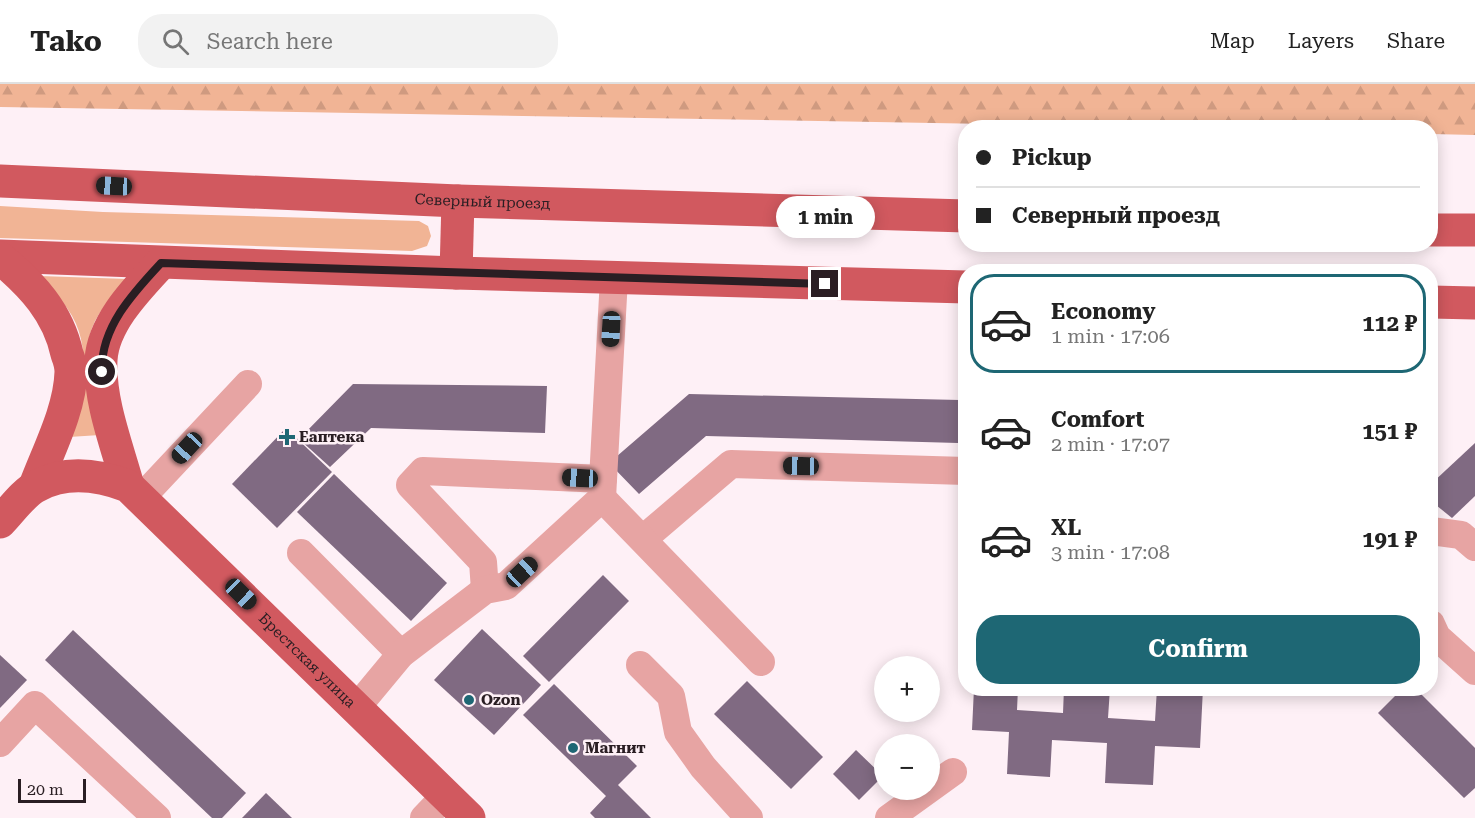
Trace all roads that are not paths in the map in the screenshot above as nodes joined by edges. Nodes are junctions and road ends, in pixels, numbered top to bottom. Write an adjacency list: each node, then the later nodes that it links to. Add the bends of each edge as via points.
1 (0, 181): 2 (main road, Северный проезд)
2 (458, 201): 3 (main road, Северный проезд); 8 (main road)
3 (958, 216)
4 (1438, 230): 5 (main road)
5 (1475, 230)
6 (0, 257): 7 (main road); 15 (main road, via 28,282 54,316 63,334 71,371 59,423)
7 (161, 263): 8 (main road); 17 (main road, via 134,292 111,328 101,358 103,386)
8 (456, 273): 9 (main road)
9 (614, 278): 10 (main road); 16 (lane)
10 (958, 287)
11 (1438, 302): 12 (main road)
12 (1475, 303)
13 (248, 384): 17 (lane)
14 (958, 471): 21 (lane, via 731,464)
15 (35, 486): 17 (main road, Брестская улица, via 83,475 107,478); 18 (main road)
16 (602, 489): 21 (lane); 23 (lane, via 507,586); 23 (lane, via 423,471 410,485 483,562)
17 (135, 491): 29 (main road, Брестская улица)
18 (0, 522)
19 (1438, 532): 20 (lane)
20 (1470, 536)
21 (643, 539): 26 (lane)
22 (301, 553): 25 (lane)
23 (485, 590): 25 (lane)
24 (1438, 638): 28 (lane)
25 (401, 654): 29 (lane)
26 (761, 662)
27 (640, 665): 35 (lane, via 671,696 678,732 696,758)
28 (1475, 671)
29 (357, 707): 32 (main road, Брестская улица)
30 (0, 743): 33 (lane, via 35,705)
31 (953, 772): 36 (lane)
32 (435, 807): 34 (main road, Брестская улица)
33 (157, 818)
34 (469, 818)
35 (749, 818)
36 (890, 818)

